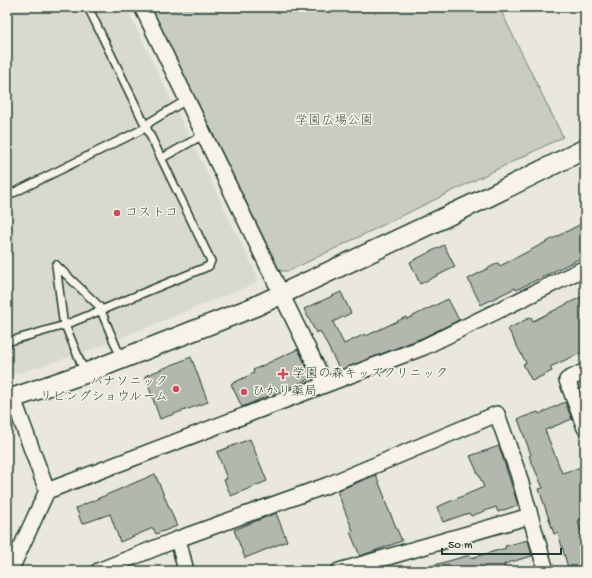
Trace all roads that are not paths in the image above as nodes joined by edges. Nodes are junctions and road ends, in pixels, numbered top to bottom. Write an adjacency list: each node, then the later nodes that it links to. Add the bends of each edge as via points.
1 (88, 7): 4 (lane)
2 (142, 7): 3 (street)
3 (188, 99): 4 (lane, via 150,122); 5 (street)
4 (145, 128): 7 (lane); 8 (lane)
5 (205, 134): 7 (lane); 10 (street)
6 (585, 149): 10 (street)
7 (162, 158): 11 (lane, via 211,261 209,266)
8 (7, 196)
9 (585, 268): 17 (street, via 424,347)
10 (282, 294): 14 (street); 17 (street)
11 (101, 311): 12 (lane); 12 (lane, via 99,306 56,265); 14 (lane)
12 (65, 325): 13 (lane); 16 (lane)
13 (7, 342)
14 (121, 359): 16 (street)
15 (585, 372): 19 (street, via 567,380)
16 (86, 373): 18 (street)
17 (325, 384): 20 (street)
18 (10, 399): 20 (street)
19 (585, 428)
20 (46, 491): 23 (street)
21 (530, 516): 22 (street, via 497,414 328,485); 26 (street); 27 (street)
22 (178, 539): 24 (street); 25 (street)
23 (10, 571)
24 (98, 571)
25 (186, 571)
26 (339, 571)
27 (546, 571)

